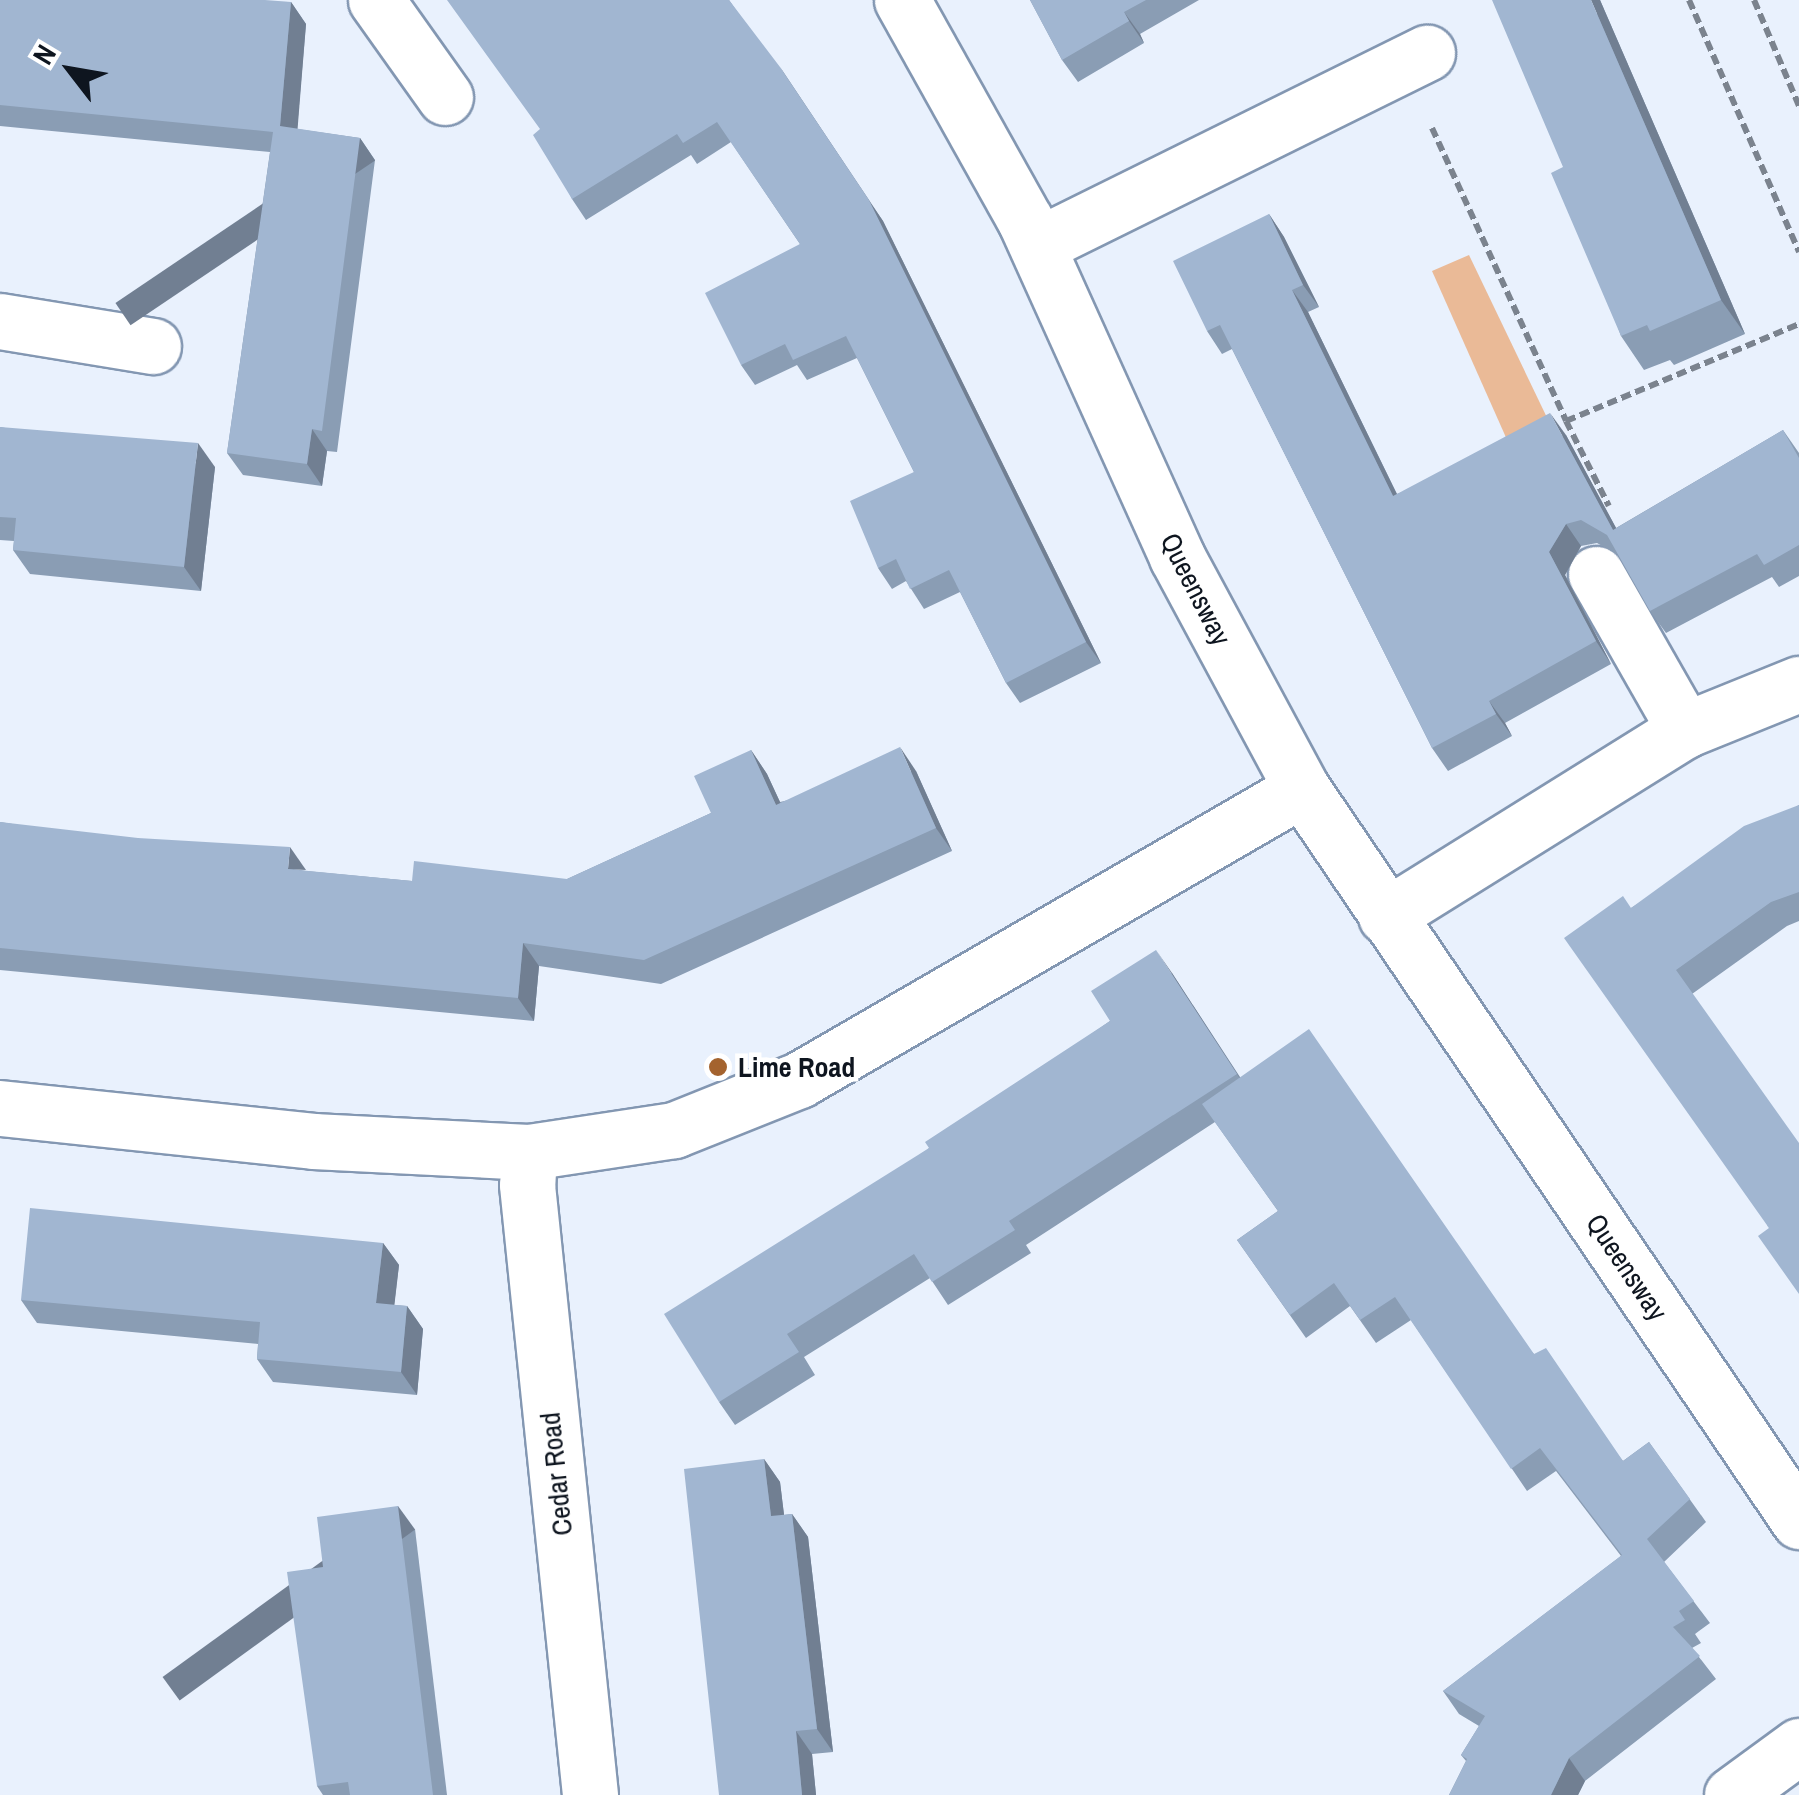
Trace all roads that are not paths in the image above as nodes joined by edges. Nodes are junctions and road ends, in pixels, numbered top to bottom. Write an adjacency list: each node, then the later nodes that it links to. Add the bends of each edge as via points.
1 (376, 0): 4 (street)
2 (902, 0): 5 (street, Queensway)
3 (1427, 53): 5 (street)
4 (445, 97)
5 (1038, 245): 11 (street, Queensway, via 1177,556)
6 (0, 320): 7 (street)
7 (153, 346)
8 (1596, 574): 10 (street)
9 (1799, 684): 10 (street)
10 (1685, 730): 12 (street)
11 (1302, 789): 12 (street, Queensway); 14 (street, via 798,1080 674,1130)
12 (1386, 916): 15 (street, Queensway)
13 (0, 1108): 14 (street, via 313,1141)
14 (529, 1152): 17 (street, Cedar Road, via 527,1186)
15 (1793, 1500)
16 (1799, 1746): 18 (street)
17 (590, 1795)
18 (1732, 1795)

